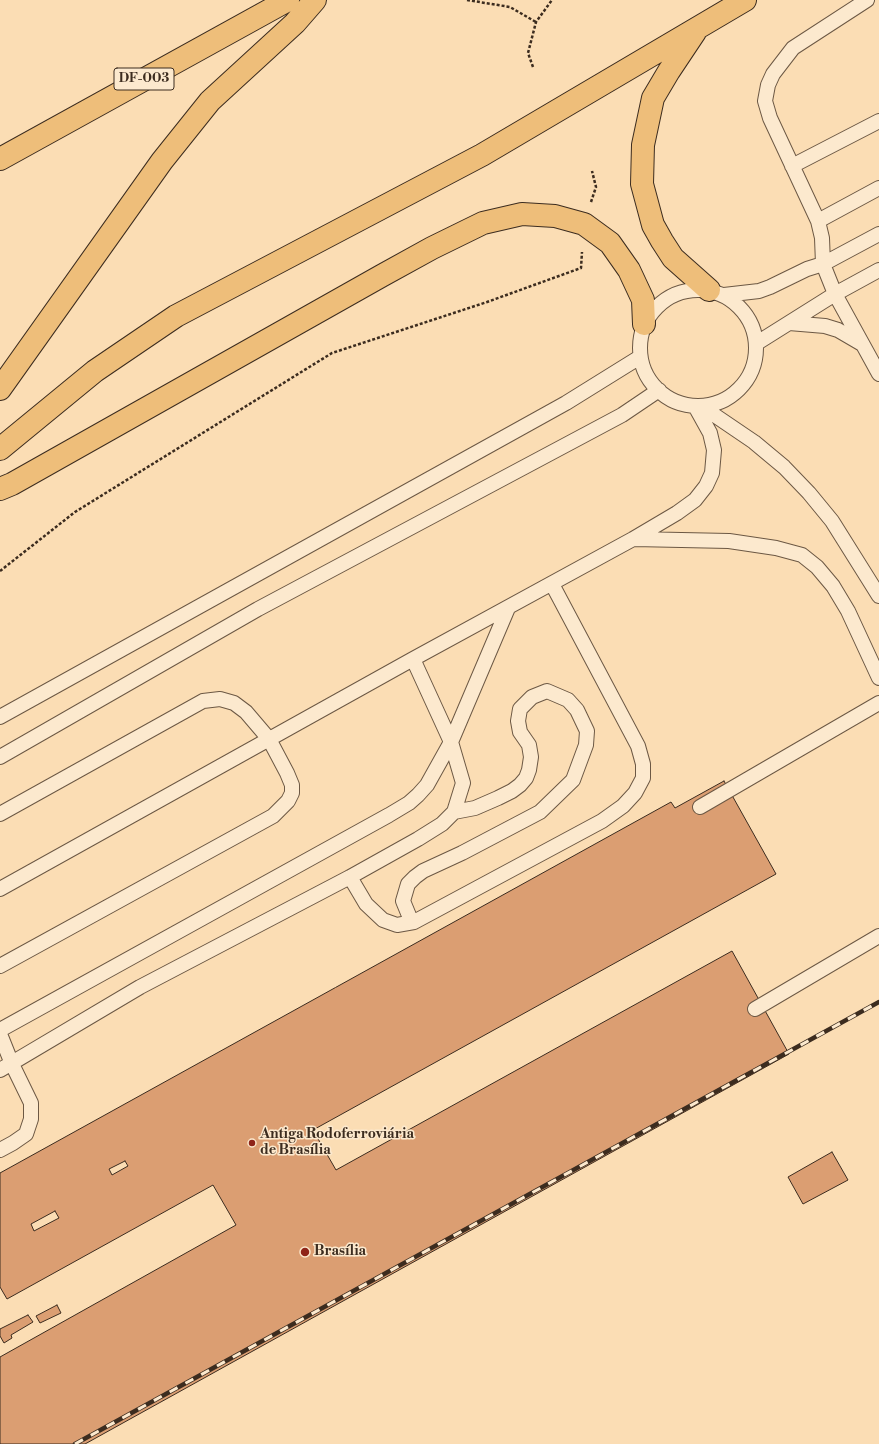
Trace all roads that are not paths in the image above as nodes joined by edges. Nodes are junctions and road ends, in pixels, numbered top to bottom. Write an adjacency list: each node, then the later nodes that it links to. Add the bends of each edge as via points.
1 (288, 0): 7 (highway, DF-003)
2 (315, 0): 22 (highway, via 295,23 210,101 162,161)
3 (745, 0): 5 (highway)
4 (867, 0): 8 (lane, via 793,48 773,74 768,85 765,101 770,118)
5 (699, 26): 14 (highway, via 653,98 643,145 642,184 653,225 673,258); 25 (highway, via 482,155 176,316 95,371)
6 (879, 121): 8 (lane)
7 (0, 159)
8 (792, 166): 10 (lane)
9 (879, 188): 10 (lane)
10 (818, 221): 12 (lane, via 822,238)
11 (879, 234): 12 (lane)
12 (823, 264): 14 (lane, via 759,291); 15 (lane)
13 (879, 270): 15 (lane)
14 (716, 293): 17 (lane, via 693,289 678,293 664,300 652,311); 18 (lane, via 741,309 753,328)
15 (835, 294): 16 (lane); 19 (lane)
16 (789, 323): 18 (lane); 19 (lane, via 825,326 838,330)
17 (644, 324): 20 (lane, via 640,340); 26 (highway, via 643,300 629,270 610,242 584,224 555,216 522,214 483,223 432,248)
18 (757, 343): 24 (lane, via 751,374 742,387 731,397 716,404)
19 (862, 344): 21 (lane)
20 (640, 357): 23 (lane, via 645,372); 34 (lane, via 566,403)
21 (879, 374)
22 (0, 389)
23 (659, 390): 24 (lane, via 666,397 685,405); 37 (lane, via 622,415 258,609)
24 (698, 406): 27 (lane, via 710,433 714,450 712,473 706,486 695,500); 29 (lane, via 754,442 810,493 832,522)
25 (0, 450)
26 (0, 489)
27 (634, 539): 28 (lane); 32 (lane, via 729,541 802,555 817,567 833,586 848,611)
28 (552, 584): 30 (lane); 43 (lane, via 638,746 643,764 643,778 635,793 602,821)
29 (879, 596)
30 (508, 608): 31 (lane); 36 (lane)
31 (413, 659): 35 (lane); 36 (lane)
32 (879, 678)
33 (879, 703): 38 (lane)
34 (0, 717)
35 (269, 740): 40 (lane, via 246,712 234,703 220,699 203,701); 42 (lane); 45 (lane, via 292,785 288,801 273,816)
36 (451, 742): 39 (lane, via 463,783); 47 (lane, via 427,785 409,802)
37 (0, 757)
38 (700, 806)
39 (454, 812): 41 (lane, via 424,836); 43 (lane, via 474,808 498,798 516,788 526,778 531,757 529,745 520,732 518,721 520,710 532,697 547,691 568,700 577,710 587,731 586,745 573,780 540,812 415,877 408,884 403,901)
40 (0, 814)
41 (350, 877): 43 (lane, via 366,904 383,920 397,925); 49 (lane, via 140,987)
42 (0, 889)
43 (414, 922)
44 (879, 936): 46 (lane)
45 (0, 966)
46 (756, 1009)
47 (0, 1030)
48 (0, 1034): 49 (lane)
49 (6, 1067): 50 (lane, via 31,1103 31,1119 26,1134)
50 (0, 1150)

